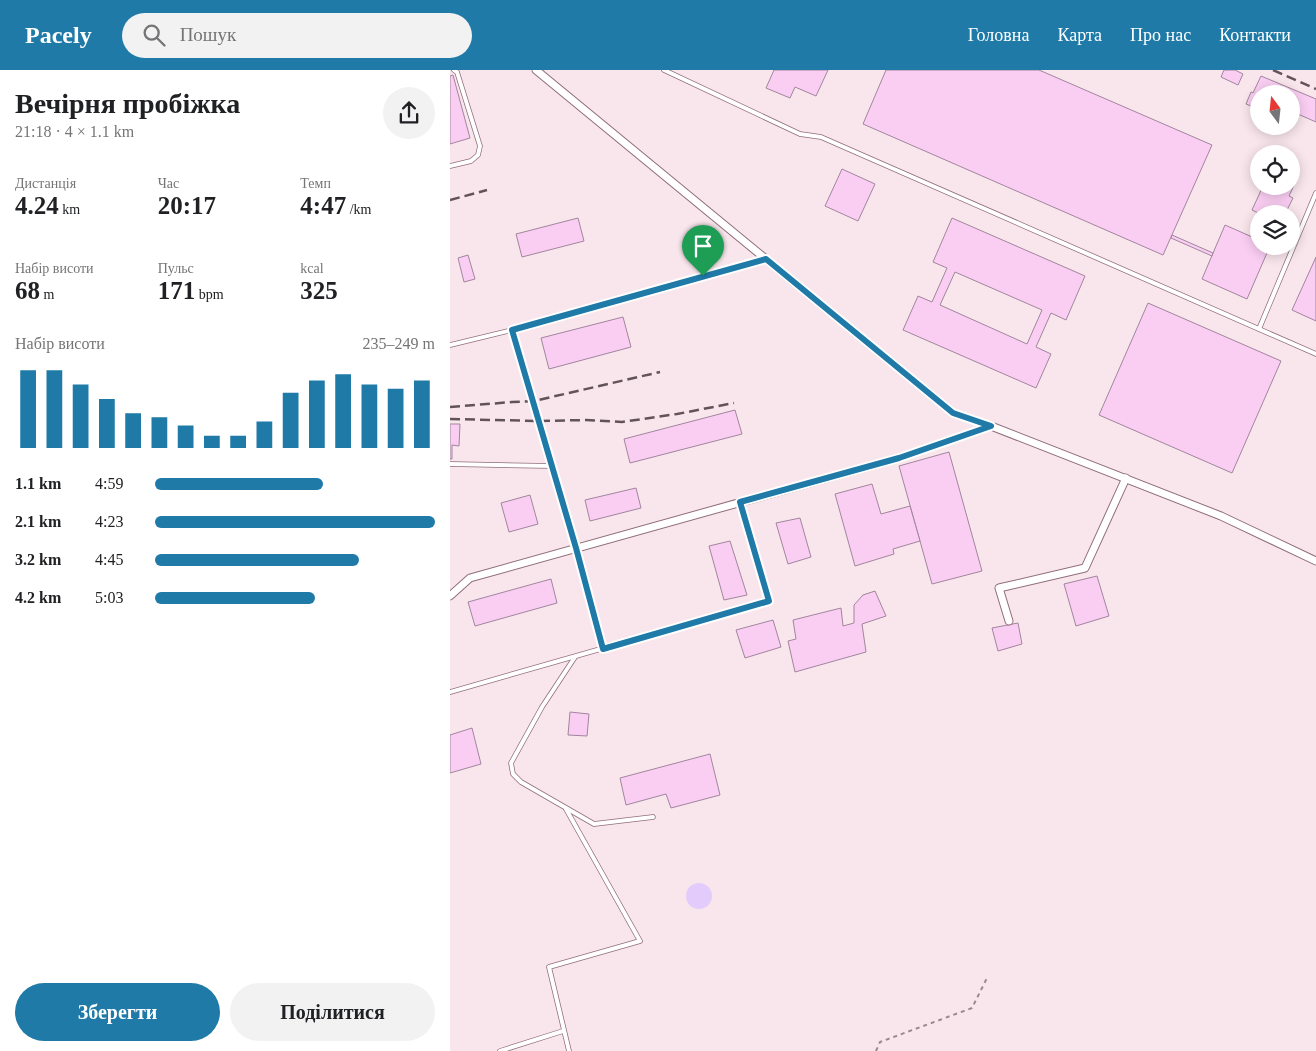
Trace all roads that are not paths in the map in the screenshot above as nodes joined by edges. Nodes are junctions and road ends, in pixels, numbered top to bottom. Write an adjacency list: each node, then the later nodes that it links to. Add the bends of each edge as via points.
1 (454, 70): 4 (lane, via 480,146 478,155 471,161)
2 (536, 70): 6 (street)
3 (664, 70): 7 (lane, via 800,134 821,137)
4 (450, 166)
5 (1316, 193): 7 (lane)
6 (766, 259): 8 (lane); 11 (street, via 953,413)
7 (1260, 329): 10 (lane)
8 (512, 330): 9 (lane); 13 (lane)
9 (450, 346)
10 (1316, 354)
11 (991, 426): 14 (street); 15 (street, via 899,458)
12 (450, 464): 13 (lane)
13 (552, 466): 16 (lane)
14 (1126, 478): 17 (street, via 1221,516); 19 (street, via 1085,568 999,588)
15 (740, 502): 16 (street); 20 (lane, via 769,601)
16 (576, 548): 18 (street, via 470,578); 20 (lane)
17 (1316, 561)
18 (450, 596)
19 (1009, 621)
20 (603, 649): 21 (lane)
21 (575, 657): 22 (lane); 23 (lane, via 511,763 513,774 521,782)
22 (450, 692)
23 (566, 809): 24 (lane, via 594,824); 25 (lane, via 640,941 549,967)
24 (653, 817)
25 (564, 1031): 26 (lane); 27 (lane)
26 (500, 1051)
27 (569, 1051)

